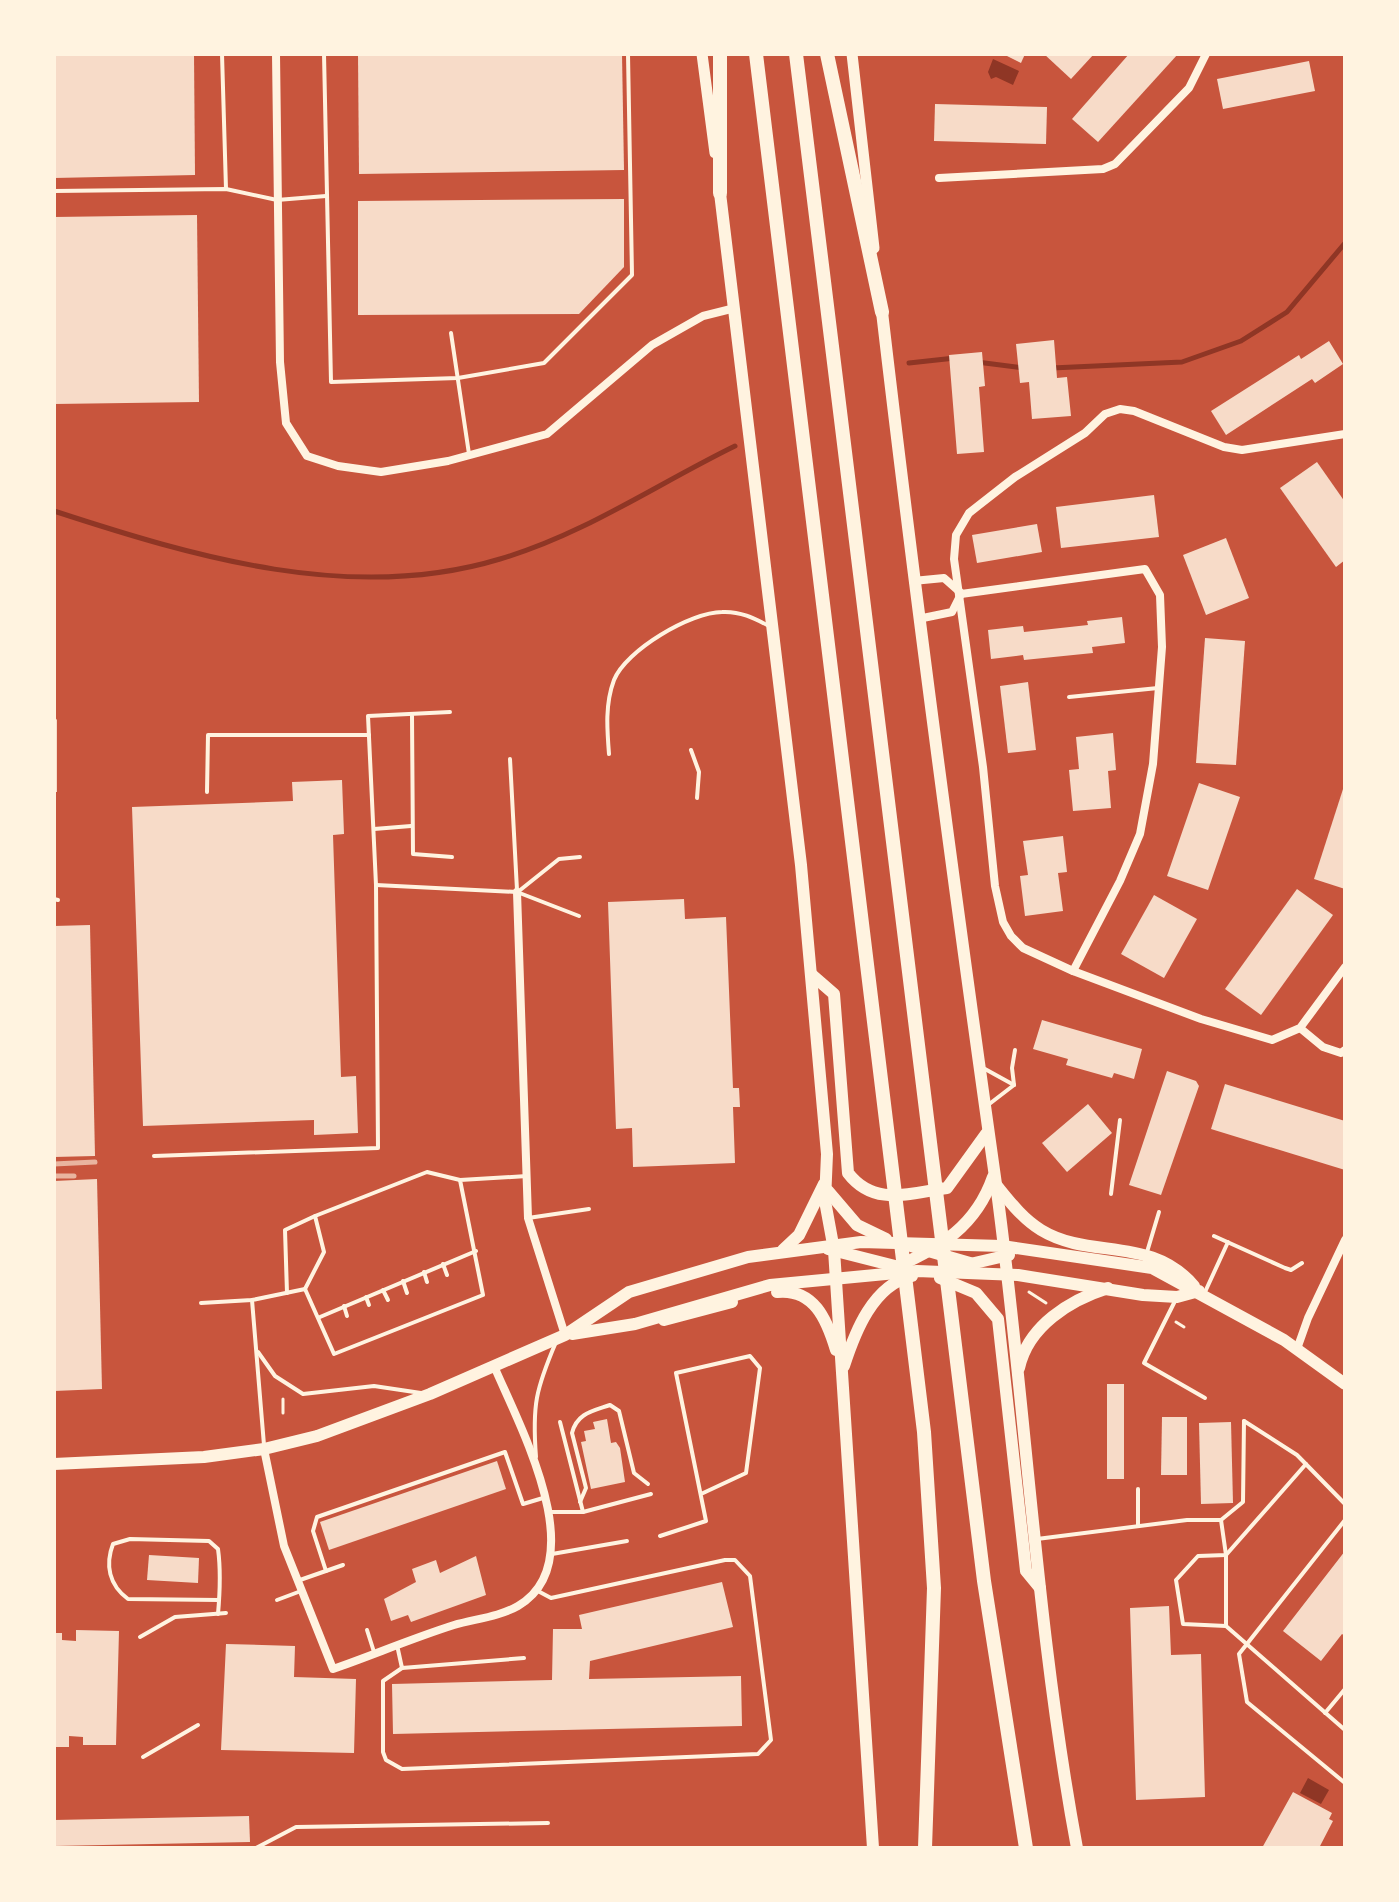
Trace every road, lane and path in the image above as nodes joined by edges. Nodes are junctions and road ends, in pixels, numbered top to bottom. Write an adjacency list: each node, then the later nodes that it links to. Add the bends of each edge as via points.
1 (222, 54): 13 (lane)
2 (276, 54): 17 (street)
3 (324, 54): 16 (lane)
4 (628, 54): 21 (lane, via 632,275 544,363)
5 (702, 54): 15 (main road)
6 (720, 54): 15 (highway)
7 (756, 54): 180 (highway, via 890,1135 932,1522)
8 (796, 54): 181 (highway, via 984,1581)
9 (827, 54): 19 (highway)
10 (852, 54): 19 (main road)
11 (1206, 54): 12 (street, via 1189,88 1115,164 1103,169)
12 (939, 178)
13 (226, 189): 14 (lane); 17 (lane)
14 (54, 191)
15 (720, 193): 18 (main road)
16 (327, 196): 17 (lane); 21 (lane, via 331,382)
17 (277, 200): 23 (street, via 286,423 307,456 381,472)
18 (735, 308): 23 (street, via 703,316 652,345 547,434); 27 (main road)
19 (882, 312): 24 (main road)
20 (451, 333): 21 (lane)
21 (458, 378): 23 (lane)
22 (1341, 434): 25 (street, via 1242,450 1134,411 1105,414 969,513 956,535 954,559)
23 (469, 456)
24 (913, 581): 25 (street, via 944,578); 26 (main road)
25 (961, 594): 26 (street, via 952,612); 28 (street, via 1145,569 1160,595); 46 (street, via 1003,922 1023,948)
26 (918, 619): 51 (main road)
27 (773, 629): 34 (lane, via 751,616 720,611 679,624 639,649 614,678 606,718); 47 (main road)
28 (1160, 688): 29 (lane); 46 (street, via 1140,834)
29 (1069, 697)
30 (450, 712): 31 (lane)
31 (412, 716): 32 (lane, via 368,716); 38 (lane)
32 (369, 735): 36 (lane, via 208,735); 39 (lane)
33 (691, 750): 37 (lane, via 699,772)
34 (609, 754)
35 (510, 759): 43 (lane)
36 (207, 792)
37 (697, 798)
38 (411, 826): 39 (lane); 40 (lane, via 413,854)
39 (373, 829): 42 (lane)
40 (452, 857)
41 (580, 857): 43 (lane, via 559,859)
42 (376, 885): 43 (lane); 56 (lane, via 378,1148)
43 (517, 892): 44 (lane); 58 (street)
44 (579, 916)
45 (1345, 967): 48 (street)
46 (1073, 971): 48 (street, via 1272,1040)
47 (811, 974): 55 (main road, via 834,994 848,1173 858,1186 869,1193 893,1195 947,1188); 57 (main road)
48 (1300, 1028): 50 (street, via 1323,1047)
49 (1015, 1050): 52 (lane)
50 (1345, 1050)
51 (977, 1063): 52 (lane); 53 (main road)
52 (1014, 1085): 53 (lane)
53 (983, 1110): 55 (main road)
54 (1120, 1120): 62 (lane)
55 (986, 1134): 59 (main road)
56 (154, 1156)
57 (828, 1174): 61 (main road); 73 (main road, via 799,1235)
58 (527, 1176): 60 (lane); 66 (street)
59 (995, 1179): 70 (main road, via 979,1207); 76 (main road); 77 (main road, via 1015,1208 1043,1231)
60 (460, 1180): 65 (lane, via 427,1172); 74 (lane)
61 (828, 1191): 69 (main road, via 857,1225); 72 (main road, via 825,1201)
62 (1111, 1194)
63 (589, 1209): 66 (lane)
64 (1159, 1212): 77 (lane)
65 (315, 1216): 92 (lane, via 324,1252); 94 (lane, via 285,1230)
66 (528, 1218): 118 (street)
67 (1214, 1236): 71 (lane)
68 (1345, 1240): 121 (street)
69 (892, 1241): 70 (main road); 72 (main road); 75 (main road)
70 (947, 1242): 75 (main road); 76 (main road)
71 (1228, 1242): 78 (lane, via 1291,1270); 96 (lane)
72 (834, 1247): 73 (main road); 81 (main road); 87 (main road)
73 (783, 1250): 118 (main road, via 629,1292)
74 (476, 1251): 79 (lane); 103 (lane, via 483,1295)
75 (930, 1252): 80 (main road); 81 (main road)
76 (1003, 1252): 80 (main road); 84 (main road); 96 (main road, via 1027,1249 1143,1266)
77 (1146, 1254): 96 (main road, via 1183,1272)
78 (1302, 1263)
79 (443, 1264): 82 (lane); 86 (lane)
80 (971, 1264): 83 (main road); 84 (main road)
81 (897, 1267): 83 (main road); 85 (main road)
82 (424, 1272): 88 (lane); 89 (lane)
83 (925, 1272): 84 (main road); 85 (main road); 124 (main road, via 905,1277 880,1296 859,1326); 156 (main road, via 976,1293 998,1319 1026,1571)
84 (1005, 1273): 91 (main road); 125 (main road)
85 (881, 1274): 87 (main road)
86 (447, 1275)
87 (836, 1278): 114 (main road, via 749,1289); 124 (main road)
88 (403, 1281): 93 (lane); 95 (lane)
89 (427, 1282)
90 (1022, 1287): 107 (path)
91 (1111, 1288): 99 (main road); 125 (main road, via 1073,1303 1043,1325 1026,1349)
92 (305, 1289): 94 (lane); 111 (lane)
93 (383, 1290): 98 (lane); 101 (lane)
94 (287, 1293): 100 (lane)
95 (407, 1293)
96 (1202, 1293): 99 (main road); 121 (main road)
97 (455, 1295): 103 (lane)
98 (366, 1297): 104 (lane); 105 (lane)
99 (1177, 1297): 128 (lane, via 1144,1363)
100 (252, 1300): 102 (lane); 122 (lane)
101 (388, 1300)
102 (201, 1303)
103 (458, 1304): 108 (lane)
104 (369, 1305)
105 (344, 1306): 110 (lane); 111 (lane)
106 (436, 1306): 108 (lane)
107 (1052, 1308)
108 (439, 1312): 113 (lane)
109 (415, 1313): 113 (lane)
110 (347, 1316)
111 (319, 1317): 120 (lane, via 334,1354)
112 (397, 1320): 116 (lane)
113 (417, 1321): 116 (lane)
114 (635, 1324): 118 (main road); 124 (main road, via 791,1290 813,1302 828,1325)
115 (378, 1328): 117 (lane)
116 (400, 1328): 117 (lane)
117 (380, 1336): 120 (lane)
118 (561, 1337): 123 (main road); 135 (lane, via 537,1386 533,1407)
119 (357, 1338): 120 (lane)
120 (359, 1344)
121 (1297, 1349): 126 (main road)
122 (258, 1352): 127 (lane, via 275,1376 303,1394 374,1386); 132 (lane)
123 (494, 1366): 127 (main road); 135 (street)
124 (842, 1373): 179 (main road)
125 (1017, 1375): 149 (main road)
126 (1345, 1384)
127 (430, 1394): 132 (main road, via 317,1436)
128 (1205, 1398)
129 (271, 1400): 130 (path, via 282,1400)
130 (283, 1413)
131 (560, 1422): 141 (lane)
132 (264, 1449): 133 (main road); 155 (street, via 284,1546)
133 (54, 1464)
134 (1306, 1464): 142 (lane); 145 (lane, via 1244,1421 1243,1502); 152 (lane)
135 (537, 1475): 140 (street)
136 (648, 1484): 141 (lane, via 634,1473 619,1411 610,1405 574,1424 586,1488)
137 (1138, 1489): 147 (lane)
138 (651, 1494): 144 (lane)
139 (701, 1494): 139 (lane, via 676,1373 750,1356 760,1368 746,1473); 148 (lane, via 706,1521)
140 (545, 1497): 143 (street); 154 (lane, via 523,1504 505,1452 490,1457 317,1517 313,1531)
141 (580, 1502): 144 (lane)
142 (1345, 1504)
143 (549, 1512): 144 (lane); 151 (street)
144 (583, 1512)
145 (1221, 1520): 147 (lane); 152 (lane)
146 (1345, 1520): 167 (lane)
147 (1138, 1526): 149 (lane)
148 (660, 1536)
149 (1035, 1539): 156 (main road)
150 (627, 1541): 151 (lane)
151 (552, 1554): 157 (street)
152 (1226, 1555): 163 (lane); 163 (lane, via 1198,1556 1176,1580 1183,1624)
153 (343, 1565): 154 (lane)
154 (326, 1571): 155 (lane)
155 (297, 1581): 158 (street)
156 (1040, 1588): 182 (main road)
157 (536, 1590): 166 (street, via 508,1611); 170 (lane, via 551,1598 725,1560 744,1566 750,1576 771,1740 766,1749 758,1754 402,1769 383,1752 383,1681)
158 (302, 1591): 160 (lane); 168 (street, via 333,1669)
159 (219, 1600): 159 (lane, via 218,1549 209,1541 130,1539 113,1544 110,1577 128,1599); 162 (lane)
160 (277, 1600)
161 (226, 1613): 162 (lane)
162 (218, 1614): 165 (lane, via 175,1617)
163 (1226, 1626): 167 (lane)
164 (367, 1630): 168 (lane)
165 (140, 1637)
166 (397, 1645): 168 (street); 170 (lane)
167 (1246, 1647): 172 (lane); 176 (lane, via 1239,1654 1247,1702)
168 (375, 1654)
169 (524, 1658): 170 (lane)
170 (402, 1668)
171 (1345, 1689): 172 (lane)
172 (1325, 1713): 174 (lane)
173 (198, 1725): 175 (lane)
174 (1345, 1730)
175 (143, 1757)
176 (1345, 1783)
177 (548, 1823): 178 (lane, via 296,1827)
178 (256, 1848)
179 (873, 1848)
180 (925, 1848)
181 (1026, 1848)
182 (1077, 1848)

